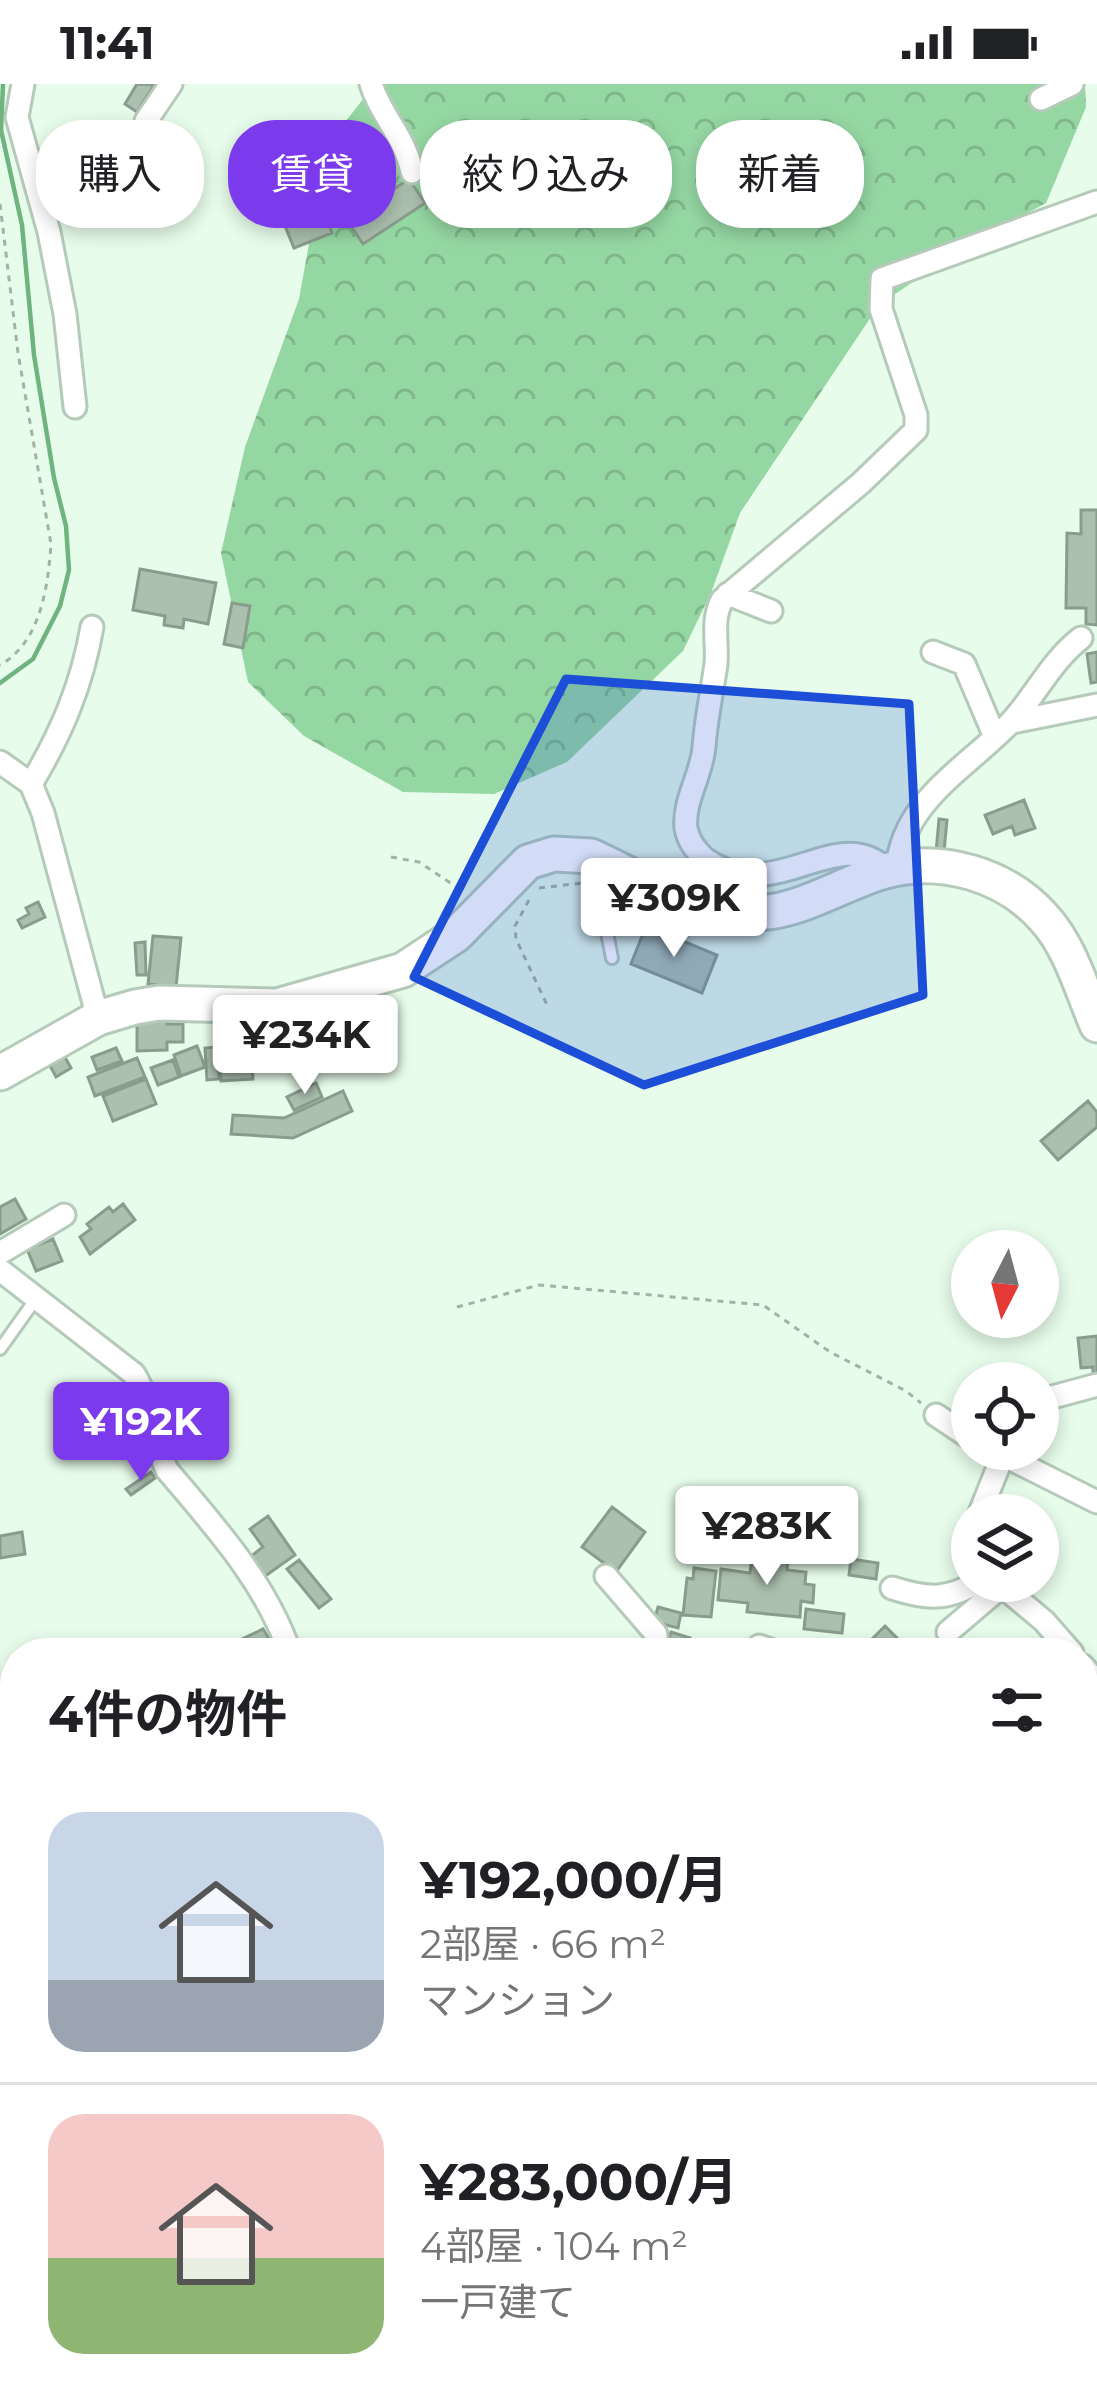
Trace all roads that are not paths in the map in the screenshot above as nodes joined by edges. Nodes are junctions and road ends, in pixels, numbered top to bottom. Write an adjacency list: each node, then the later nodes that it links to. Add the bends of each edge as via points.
1 (23, 84): 9 (street, via 17,117 49,232)
2 (171, 84): 6 (street)
3 (370, 84): 7 (street)
4 (1072, 84): 5 (street)
5 (1041, 99)
6 (147, 120)
7 (412, 172)
8 (1097, 202): 10 (street, via 882,279 881,309 916,430)
9 (75, 407)
10 (728, 594): 11 (street); 19 (street, via 716,611 703,760 686,818 691,842 727,872 751,877 845,853 873,856)
11 (771, 611)
12 (92, 627): 18 (street, via 82,679)
13 (1081, 638): 16 (street)
14 (933, 652): 16 (street, via 964,664)
15 (1097, 705): 16 (street)
16 (1003, 729): 19 (street, via 930,796 905,828)
17 (0, 762): 18 (street)
18 (31, 784): 22 (street)
19 (892, 870): 20 (main road, via 759,914 697,905); 23 (main road, via 939,864 998,880 1044,917)
20 (626, 872): 21 (lane, via 607,933); 22 (main road, via 582,853 528,862 431,954 341,990 277,1006 159,1003)
21 (612, 958)
22 (98, 1018): 24 (main road)
23 (1097, 1024)
24 (0, 1073)
25 (64, 1216): 26 (street)
26 (0, 1253)
27 (0, 1270): 28 (street)
28 (35, 1300): 29 (lane); 40 (street, via 134,1374 167,1470 250,1571)
29 (0, 1349)
30 (1097, 1385): 31 (street)
31 (1059, 1395)
32 (1033, 1470): 33 (street)
33 (1097, 1502)
34 (606, 1576): 41 (street)
35 (892, 1588): 36 (street)
36 (951, 1596)
37 (980, 1602): 39 (street)
38 (1021, 1602): 42 (street)
39 (948, 1632)
40 (285, 1638)
41 (656, 1638)
42 (1059, 1638)

